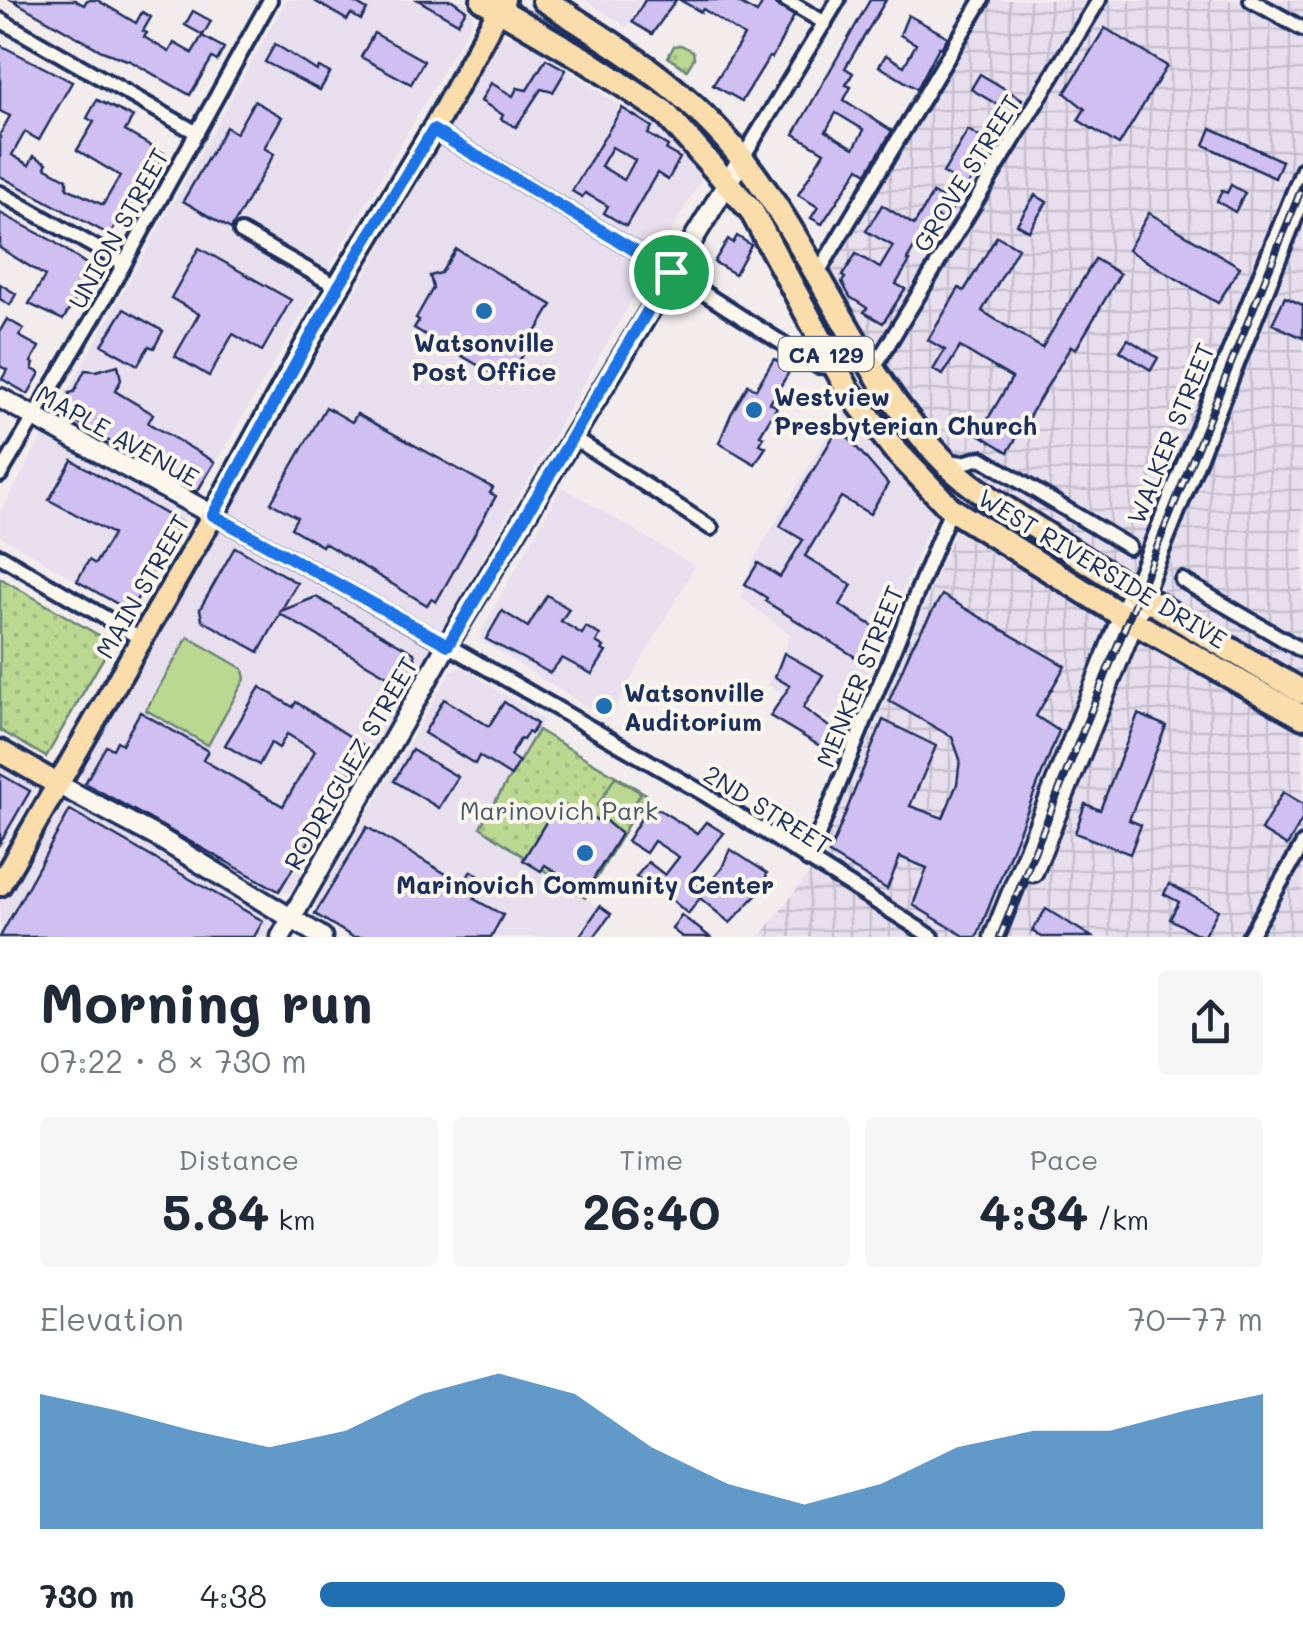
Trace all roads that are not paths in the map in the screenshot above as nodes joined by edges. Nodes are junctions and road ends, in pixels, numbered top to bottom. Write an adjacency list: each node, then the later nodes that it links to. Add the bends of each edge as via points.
1 (270, 0): 13 (street, UNION STREET)
2 (544, 0): 14 (highway, WEST RIVERSIDE DRIVE / CA 129, via 675,87)
3 (786, 0): 10 (street)
4 (838, 0): 10 (street, RODRIGUEZ STREET)
5 (982, 0): 22 (street)
6 (1099, 0): 25 (street, GROVE STREET)
7 (1251, 0): 11 (street)
8 (495, 3): 12 (main road, MAIN STREET); 16 (highway, WEST RIVERSIDE DRIVE / CA 129, via 664,112)
9 (0, 20): 13 (street)
10 (825, 22): 14 (street, RODRIGUEZ STREET)
11 (1303, 29)
12 (433, 130): 21 (street); 23 (main road, MAIN STREET)
13 (198, 133): 20 (street, UNION STREET)
14 (742, 158): 16 (street, RODRIGUEZ STREET); 22 (highway, WEST RIVERSIDE DRIVE / CA 129)
15 (1303, 169): 37 (street, WALKER STREET)
16 (727, 181): 21 (street, RODRIGUEZ STREET); 24 (highway, WEST RIVERSIDE DRIVE / CA 129, via 751,210)
17 (0, 194): 20 (street)
18 (1303, 199): 37 (street, WALKER STREET)
19 (241, 232): 23 (street)
20 (122, 263): 27 (street, UNION STREET)
21 (671, 272): 24 (street, via 818,366); 28 (street, RODRIGUEZ STREET)
22 (816, 276): 25 (highway, WEST RIVERSIDE DRIVE / CA 129)
23 (338, 287): 32 (main road, MAIN STREET)
24 (833, 366): 31 (highway, WEST RIVERSIDE DRIVE / CA 129, via 894,449)
25 (872, 369): 29 (highway, WEST RIVERSIDE DRIVE / CA 129)
26 (0, 398): 27 (street, MAPLE AVENUE)
27 (35, 418): 30 (street, UNION STREET); 32 (street, MAPLE AVENUE)
28 (574, 438): 33 (street); 40 (street, RODRIGUEZ STREET)
29 (944, 461): 34 (street, via 981,458); 37 (highway, WEST RIVERSIDE DRIVE / CA 129)
30 (0, 475)
31 (951, 510): 38 (highway, WEST RIVERSIDE DRIVE / CA 129); 47 (street, MENKER STREET)
32 (213, 515): 39 (main road, MAIN STREET); 40 (street, 2ND STREET)
33 (711, 528)
34 (1129, 547)
35 (0, 556): 39 (street)
36 (1182, 580): 41 (street)
37 (1138, 595): 38 (street, WALKER STREET); 42 (highway, WEST RIVERSIDE DRIVE / CA 129)
38 (1128, 619): 43 (highway, WEST RIVERSIDE DRIVE / CA 129); 53 (street, WALKER STREET); 54 (street, WALKER STREET)
39 (140, 638): 45 (main road, MAIN STREET)
40 (448, 645): 47 (street, 2ND STREET); 49 (street, RODRIGUEZ STREET)
41 (1303, 651)
42 (1303, 692)
43 (1303, 718)
44 (0, 751): 45 (main road)
45 (56, 784): 48 (main road, MAIN STREET); 49 (street)
46 (1303, 844): 55 (street)
47 (808, 860): 52 (street, 2ND STREET)
48 (0, 885)
49 (291, 916): 50 (street, RODRIGUEZ STREET); 51 (street)
50 (281, 937)
51 (322, 937)
52 (932, 937)
53 (994, 937)
54 (1006, 937)
55 (1249, 937)

